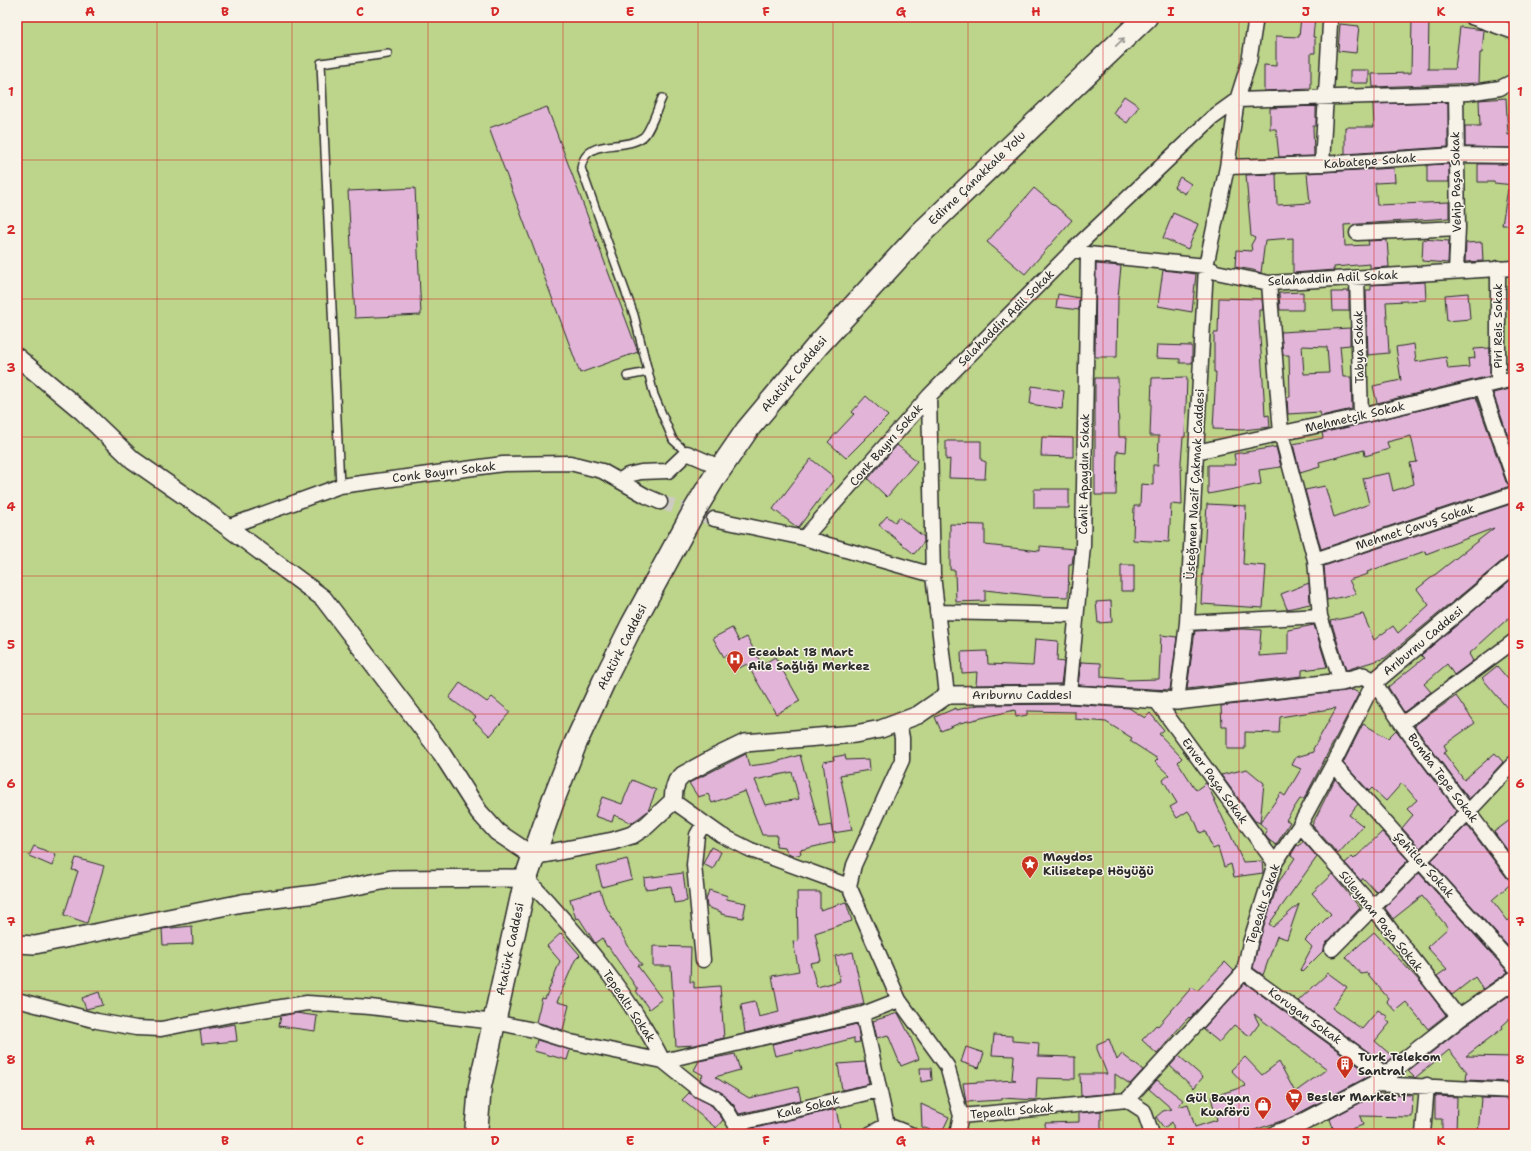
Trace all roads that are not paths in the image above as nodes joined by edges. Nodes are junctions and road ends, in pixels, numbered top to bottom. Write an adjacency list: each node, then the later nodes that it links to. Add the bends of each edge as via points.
1 (1124, 17): 19 (main road, Edirne Çanakkale Yolu)
2 (1146, 17): 19 (main road, Edirne Çanakkale Yolu, one-way to 2)
3 (1256, 17): 12 (street, Üsteğmen Nazif Çakmak Caddesi, via 1249,62)
4 (1471, 17): 6 (street)
5 (1330, 24): 11 (street)
6 (1514, 32)
7 (388, 54): 42 (lane, via 321,63)
8 (1514, 81): 9 (street, via 1483,92)
9 (1456, 94): 11 (street); 13 (street, Vehip Paşa Sokak)
10 (662, 98): 29 (lane, via 645,136 631,143 593,148 584,157 581,168 634,315)
11 (1325, 98): 12 (street); 15 (street)
12 (1237, 100): 16 (street, Üsteğmen Nazif Çakmak Caddesi); 20 (street, via 1212,118)
13 (1456, 156): 14 (street, Kabatepe Sokak); 15 (street, Kabatepe Sokak); 17 (street, Vehip Paşa Sokak)
14 (1514, 156)
15 (1322, 164): 16 (street, Kabatepe Sokak)
16 (1227, 167): 22 (street, Üsteğmen Nazif Çakmak Caddesi)
17 (1458, 228): 18 (street); 25 (street, Vehip Paşa Sokak)
18 (1358, 232)
19 (920, 234): 39 (main road, Atatürk Caddesi, via 783,384 747,430)
20 (1074, 249): 21 (street, Selahaddin Adil Sokak); 34 (street, Selahaddin Adil Sokak)
21 (1088, 254): 22 (street, Selahaddin Adil Sokak); 52 (street, Cahit Apaydın Sokak, via 1083,546)
22 (1206, 266): 27 (street, Selahaddin Adil Sokak, via 1216,272); 37 (street, Üsteğmen Nazif Çakmak Caddesi)
23 (1498, 268): 24 (street, Selahaddin Adil Sokak); 25 (street, Selahaddin Adil Sokak); 32 (street, Piri Reis Sokak)
24 (1514, 268)
25 (1456, 270): 26 (street, Selahaddin Adil Sokak)
26 (1358, 278): 27 (street, Selahaddin Adil Sokak); 35 (street, Tabya Sokak)
27 (1269, 283): 36 (street)
28 (17, 357): 46 (street, via 84,412 133,460)
29 (648, 372): 30 (lane); 38 (lane, via 654,396 673,440)
30 (627, 376)
31 (1514, 379): 32 (street, Mehmetçik Sokak)
32 (1498, 383): 33 (street, Mehmetçik Sokak)
33 (1482, 387): 35 (street, Mehmetçik Sokak); 40 (street)
34 (929, 396): 47 (street, Conk Bayırı Sokak); 50 (street, Conk Bayırı Sokak)
35 (1361, 416): 36 (street, Mehmetçik Sokak)
36 (1281, 433): 37 (street, Mehmetçik Sokak); 48 (street)
37 (1196, 452): 54 (street, Üsteğmen Nazif Çakmak Caddesi)
38 (687, 454): 39 (street); 41 (street, via 668,471 642,472 628,475)
39 (722, 468): 70 (main road, Atatürk Caddesi, via 675,546 604,681 576,742)
40 (1514, 479)
41 (619, 481): 42 (street, Conk Bayırı Sokak, via 602,471 570,463 503,464); 44 (street, Conk Bayırı Sokak)
42 (340, 486): 46 (street, Conk Bayırı Sokak)
43 (1514, 494): 48 (street, Mehmet Çavuş Sokak)
44 (660, 502)
45 (714, 519): 47 (street)
46 (227, 526): 70 (street, via 323,598 442,754 479,812 496,832)
47 (804, 538): 50 (street)
48 (1315, 560): 53 (street)
49 (1514, 564): 57 (street, Arıburnu Caddesi)
50 (933, 575): 51 (street, Conk Bayırı Sokak)
51 (937, 612): 52 (street); 59 (street, Conk Bayırı Sokak)
52 (1075, 615): 58 (street, Cahit Apaydın Sokak)
53 (1320, 616): 54 (street); 56 (street)
54 (1187, 623): 61 (street, Üsteğmen Nazif Çakmak Caddesi)
55 (1514, 641): 63 (street)
56 (1341, 682): 57 (street, Arıburnu Caddesi, via 1363,676); 61 (street, Arıburnu Caddesi)
57 (1374, 682): 63 (street, Bomba Tepe Sokak); 65 (street, Tepealtı Sokak)
58 (1069, 694): 59 (street, Arıburnu Caddesi); 60 (street, Arıburnu Caddesi)
59 (947, 696): 62 (street, via 918,715)
60 (1155, 699): 61 (street, Arıburnu Caddesi); 72 (street, Enver Paşa Sokak)
61 (1177, 701)
62 (899, 723): 66 (street, via 855,734 745,743 683,775 677,781); 75 (street, via 902,760 854,866)
63 (1402, 724): 67 (street, Bomba Tepe Sokak)
64 (1514, 763): 67 (street)
65 (1333, 764): 69 (street, Tepealtı Sokak); 71 (street, Şehitler Sokak)
66 (673, 801): 68 (street); 70 (street, via 646,826 632,835 614,841)
67 (1469, 811): 71 (street); 73 (street, Bomba Tepe Sokak)
68 (704, 823): 75 (street, via 751,850); 79 (street, via 697,835 694,866)
69 (1300, 825): 72 (street, Tepealtı Sokak); 76 (street, Süleyman Paşa Sokak)
70 (533, 856): 74 (main road, Atatürk Caddesi)
71 (1420, 861): 76 (street); 80 (street, Şehitler Sokak)
72 (1275, 863): 81 (street, Tepealtı Sokak, via 1250,943)
73 (1514, 873)
74 (526, 878): 77 (street, via 392,879 315,894 242,903 35,945); 87 (main road, Atatürk Caddesi); 88 (street, Tepealtı Sokak, via 563,916 600,964 646,1028)
75 (850, 886): 84 (street, Tepealtı Sokak)
76 (1373, 907): 78 (street); 86 (street, Süleyman Paşa Sokak)
77 (17, 944)
78 (1332, 949)
79 (703, 960)
80 (1514, 966)
81 (1244, 972): 89 (street, Korugan Sokak); 93 (street)
82 (1514, 980): 86 (street)
83 (17, 1000): 87 (street, via 136,1028 162,1029 307,1003 370,1007)
84 (898, 1000): 85 (street); 94 (street, Tepealtı Sokak, via 947,1066)
85 (862, 1014): 88 (street); 91 (street)
86 (1459, 1018): 89 (street)
87 (494, 1022): 88 (street, via 534,1030 571,1042); 98 (main road, Atatürk Caddesi, via 480,1086)
88 (663, 1061): 96 (street, via 699,1090 717,1099)
89 (1381, 1080): 90 (street); 97 (street)
90 (1427, 1085): 92 (street); 104 (street)
91 (879, 1090): 95 (street); 96 (street, Kale Sokak)
92 (1514, 1090)
93 (1127, 1100): 94 (street, Tepealtı Sokak); 102 (street, via 1144,1111)
94 (961, 1116): 101 (street)
95 (887, 1125): 99 (street); 100 (street)
96 (738, 1129)
97 (1294, 1130): 103 (street)
98 (476, 1134)
99 (870, 1134)
100 (910, 1134)
101 (957, 1134)
102 (1152, 1134)
103 (1276, 1134)
104 (1423, 1134)

